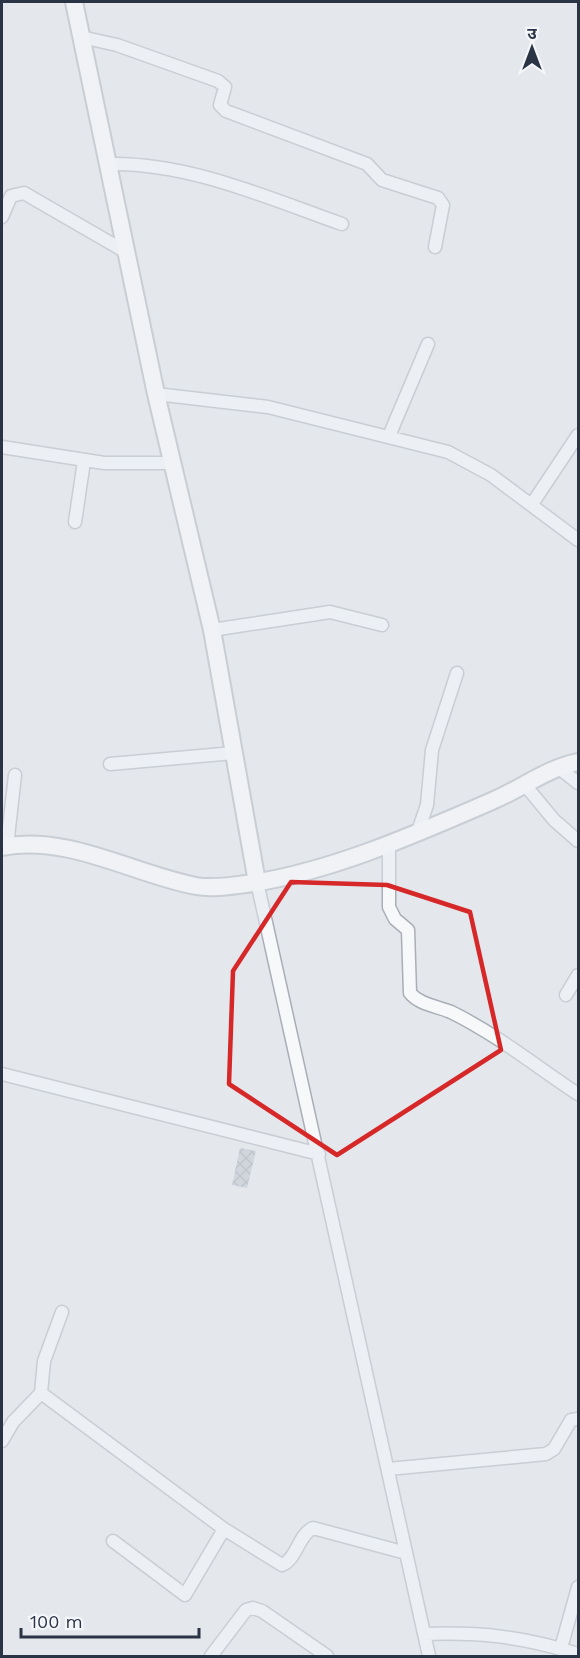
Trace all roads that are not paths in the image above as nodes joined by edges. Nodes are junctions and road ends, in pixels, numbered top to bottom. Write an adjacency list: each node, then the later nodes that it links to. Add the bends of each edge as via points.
1 (74, 2): 2 (street)
2 (81, 37): 3 (street); 6 (street, via 117,45 218,81 225,87 220,105 226,111 366,164 382,180 438,198 443,206)
3 (108, 164): 5 (street, via 199,176); 7 (street)
4 (2, 217): 7 (street, via 11,196 24,193)
5 (342, 224)
6 (435, 247)
7 (126, 252): 9 (street)
8 (428, 344): 11 (street)
9 (156, 394): 11 (street, via 268,406); 14 (street)
10 (579, 435): 15 (street)
11 (389, 436): 15 (street, via 467,460)
12 (2, 447): 13 (street)
13 (84, 461): 14 (street); 16 (street)
14 (173, 463): 19 (street)
15 (532, 504): 17 (street)
16 (75, 522)
17 (579, 540)
18 (382, 625): 19 (street, via 330,612)
19 (212, 630): 21 (street)
20 (457, 673): 28 (street, via 432,750 427,805)
21 (234, 753): 23 (street); 32 (street)
22 (579, 762): 24 (street)
23 (110, 764)
24 (559, 768): 26 (street); 27 (street)
25 (15, 775): 31 (street)
26 (579, 783)
27 (525, 785): 28 (street); 29 (street, via 554,820)
28 (418, 831): 30 (street)
29 (579, 841)
30 (389, 843): 32 (street); 36 (street, via 389,907 395,919 408,930 410,993 419,1001 469,1022)
31 (4, 847): 32 (street, via 36,846 81,852 198,886)
32 (257, 882): 37 (street)
33 (579, 975): 34 (street)
34 (566, 995)
35 (3, 1079): 37 (street)
36 (579, 1094)
37 (319, 1154): 42 (street)
38 (62, 1312): 39 (street, via 44,1361)
39 (40, 1394): 41 (street, via 13,1422); 43 (street)
40 (579, 1419): 42 (street, via 571,1420 554,1449 546,1455)
41 (2, 1441)
42 (388, 1469): 45 (street)
43 (224, 1529): 44 (street, via 184,1595); 45 (street, via 282,1565 313,1528)
44 (113, 1541)
45 (406, 1553): 47 (street)
46 (579, 1587): 48 (street)
47 (424, 1634): 48 (street, via 493,1634); 52 (street)
48 (561, 1648): 49 (street)
49 (579, 1653)
50 (211, 1656): 51 (street, via 246,1610 252,1608)
51 (327, 1656)
52 (429, 1656)

